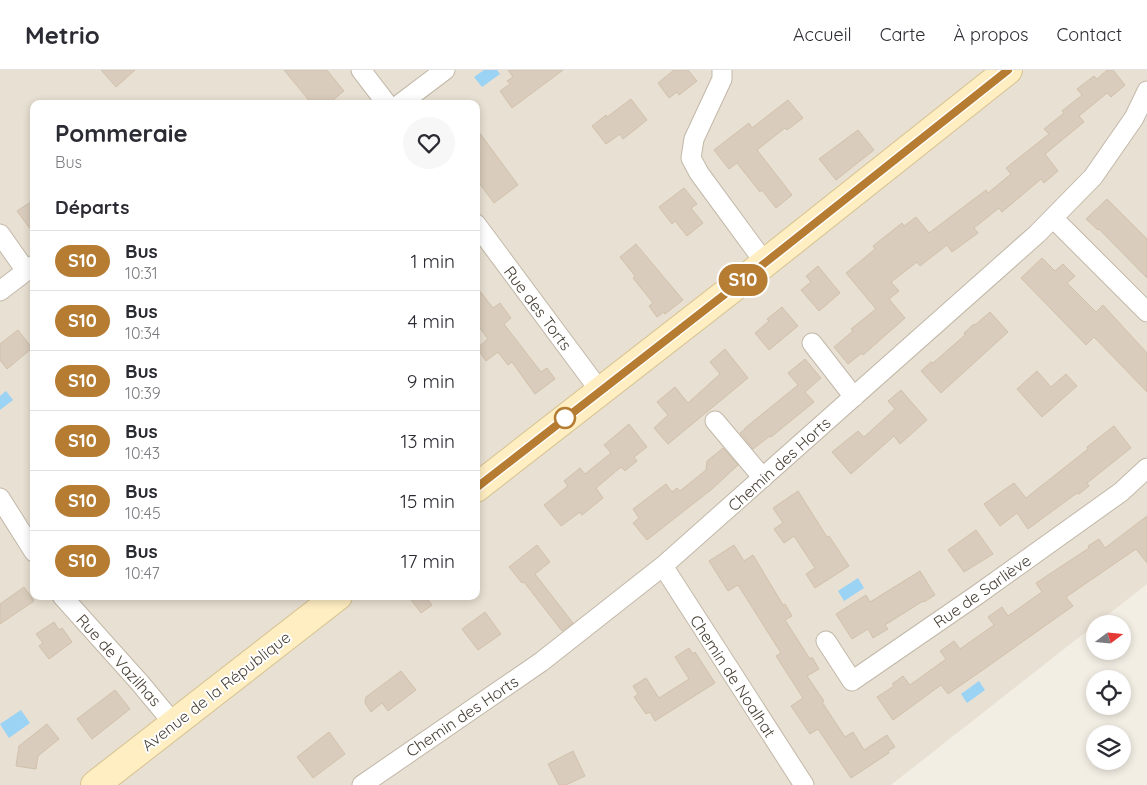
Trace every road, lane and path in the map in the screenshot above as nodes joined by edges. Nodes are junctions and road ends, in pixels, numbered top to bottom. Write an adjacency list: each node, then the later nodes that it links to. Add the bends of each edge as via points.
1 (361, 70): 6 (street)
2 (445, 70): 7 (street)
3 (722, 70): 11 (street, via 722,79 694,139 691,158)
4 (1008, 70): 11 (street)
5 (1147, 91): 8 (street, Chemin des Horts, via 1134,118 1093,177)
6 (384, 100)
7 (405, 100)
8 (1053, 218): 14 (street); 17 (street, Chemin des Horts)
9 (480, 229): 16 (street, Rue des Torts)
10 (0, 234): 12 (street)
11 (765, 263): 16 (street)
12 (30, 268): 13 (street)
13 (0, 291)
14 (1147, 312)
15 (812, 343): 17 (street)
16 (600, 391): 21 (street)
17 (854, 397): 20 (street, Chemin des Horts)
18 (715, 421): 20 (street)
19 (1147, 468): 27 (street, Rue de Sarliève, via 1121,492 852,681)
20 (762, 478): 24 (street, Chemin des Horts)
21 (480, 485)
22 (0, 498): 23 (street)
23 (30, 546)
24 (663, 566): 30 (street, Chemin des Horts, via 541,662); 31 (street, Chemin de Noalhat)
25 (66, 600): 28 (street, Rue de Vazilhas)
26 (333, 600): 28 (street, Avenue de la République)
27 (826, 641)
28 (174, 724): 29 (street, Avenue de la République)
29 (95, 785)
30 (362, 785)
31 (804, 785)

